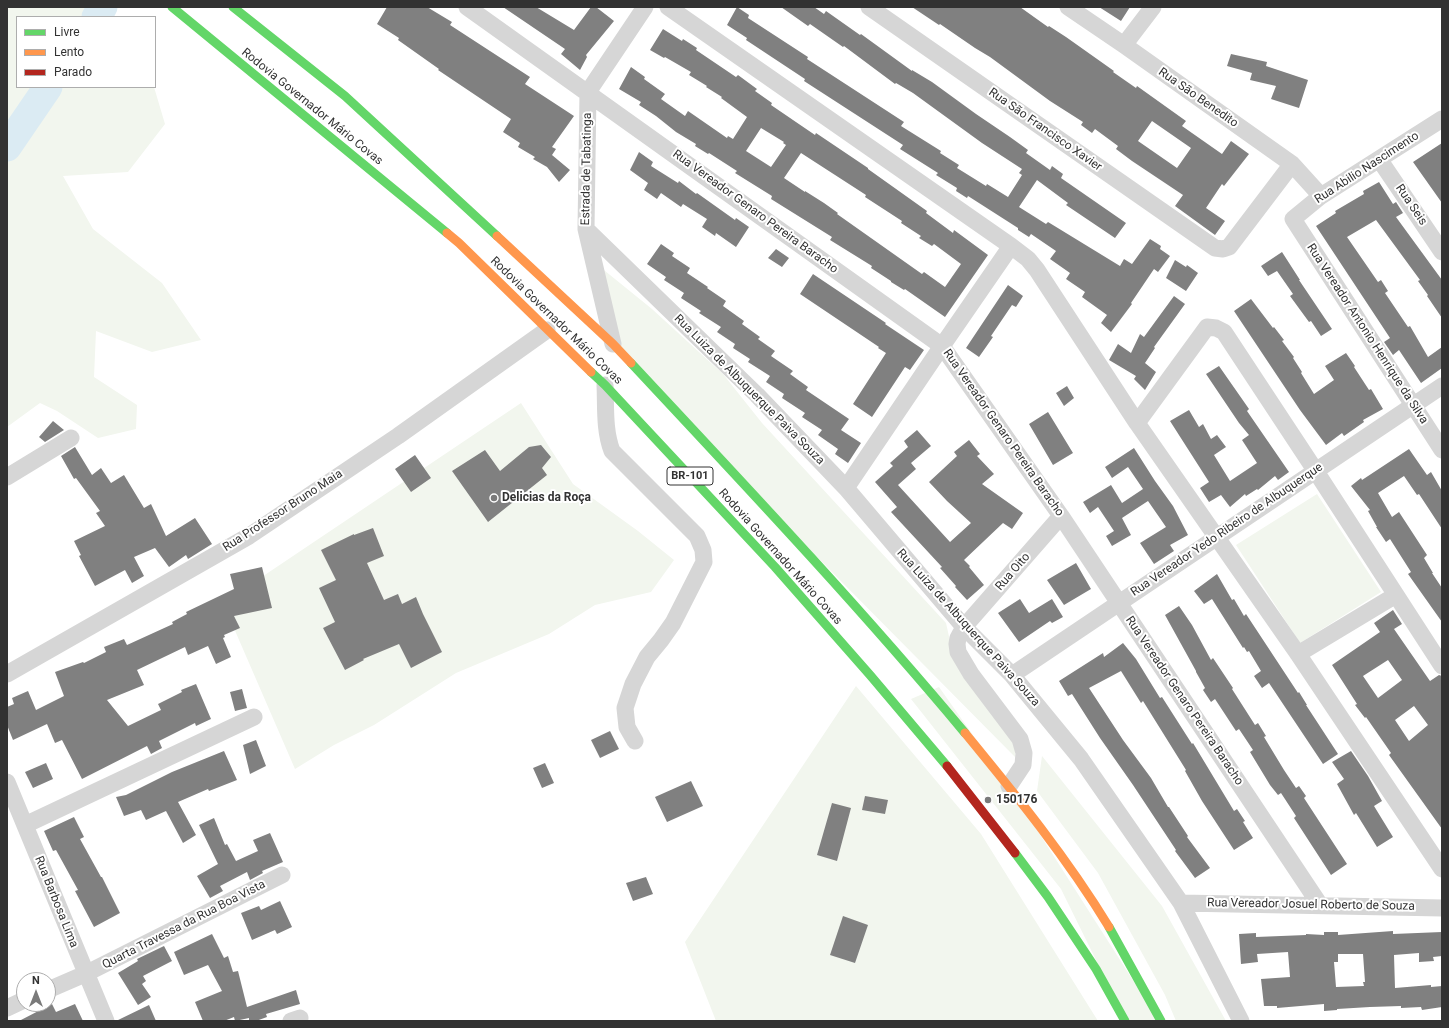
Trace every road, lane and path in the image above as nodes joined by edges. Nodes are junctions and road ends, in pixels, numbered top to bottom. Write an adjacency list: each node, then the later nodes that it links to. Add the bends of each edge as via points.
1 (172, 7): 19 (highway, Rodovia Governador Mário Covas / BR-101, via 459,242)
2 (233, 7): 20 (highway, Rodovia Governador Mário Covas / BR-101, via 345,96)
3 (467, 7): 10 (street, Rua Vereador Genaro Pereira Baracho)
4 (645, 7): 10 (street)
5 (668, 7): 17 (street)
6 (869, 7): 13 (street, Rua São Francisco Xavier, via 1215,248 1229,247)
7 (1068, 7): 9 (street, Rua São Benedito)
8 (1154, 7): 9 (street)
9 (1124, 45): 13 (street, Rua São Benedito)
10 (588, 92): 16 (street, Estrada de Tabatinga); 21 (street, Rua Vereador Genaro Pereira Baracho)
11 (1442, 120): 12 (street, Rua Abilio Nascimento)
12 (1379, 159): 14 (street, Rua Abilio Nascimento); 18 (street, Rua Seis)
13 (1292, 164): 14 (street, Rua São Benedito)
14 (1321, 196): 15 (street, Rua Abilio Nascimento)
15 (1293, 219): 24 (street, Rua Vereador Antonio Henrique da Silva)
16 (586, 229): 20 (street, Estrada de Tabatinga); 30 (street, Rua Luiza de Albuquerque Paiva Souza, via 757,395)
17 (1011, 246): 21 (street); 25 (street, via 1037,270)
18 (1442, 252)
19 (547, 330): 22 (highway, Rodovia Governador Mário Covas / BR-101); 38 (street, Rua Professor Bruno Maia, via 398,436 248,536)
20 (613, 344): 43 (highway, Rodovia Governador Mário Covas / BR-101, via 898,655)
21 (942, 346): 30 (street); 31 (street, Rua Vereador Genaro Pereira Baracho)
22 (605, 385): 41 (street, via 606,427 612,451 696,536 703,550 704,562 673,623 647,657 633,684 625,708 627,727); 53 (highway, Rodovia Governador Mário Covas / BR-101, via 775,567 962,782 1048,897 1096,969)
23 (1442, 386): 24 (street, Rua Vereador Yedo Ribeiro de Albuquerque)
24 (1413, 406): 27 (street, Rua Vereador Antonio Henrique da Silva); 28 (street, Rua Vereador Yedo Ribeiro de Albuquerque)
25 (1137, 423): 28 (street, via 1208,327 1216,328 1224,332); 32 (street)
26 (71, 438): 29 (street)
27 (1442, 450)
28 (1315, 470): 32 (street, Rua Vereador Yedo Ribeiro de Albuquerque); 33 (street)
29 (7, 477)
30 (846, 488): 35 (street, Rua Luiza de Albuquerque Paiva Souza)
31 (1061, 516): 34 (street, Rua Vereador Genaro Pereira Baracho); 35 (street, Rua Oito)
32 (1217, 538): 34 (street, Rua Vereador Yedo Ribeiro de Albuquerque); 36 (street)
33 (1396, 595): 36 (street); 37 (street)
34 (1118, 603): 39 (street, Rua Vereador Yedo Ribeiro de Albuquerque); 48 (street, Rua Vereador Genaro Pereira Baracho)
35 (964, 627): 39 (street, Rua Luiza de Albuquerque Paiva Souza); 43 (street, via 958,638 958,652 971,674 1020,739 1024,753 1023,765)
36 (1298, 654): 45 (street)
37 (1442, 666)
38 (7, 674)
39 (1012, 675): 47 (street, Rua Luiza de Albuquerque Paiva Souza, via 1081,759)
40 (254, 717): 44 (street)
41 (635, 741)
42 (7, 782): 44 (street, Rua Barbosa Lima)
43 (1009, 786): 54 (highway, Rodovia Governador Mário Covas / BR-101, via 1087,891)
44 (25, 825): 50 (street, Rua Barbosa Lima)
45 (1442, 869)
46 (282, 875): 50 (street, Quarta Travessa da Rua Boa Vista)
47 (1181, 903): 48 (street, Rua Vereador Josuel Roberto de Souza); 55 (street, Rua Luiza de Albuquerque Paiva Souza)
48 (1320, 905): 49 (street, Rua Vereador Josuel Roberto de Souza)
49 (1442, 908)
50 (86, 974): 51 (street, Quarta Travessa da Rua Boa Vista); 52 (street, Rua Barbosa Lima)
51 (56, 987)
52 (106, 1021)
53 (1126, 1021)
54 (1161, 1021)
55 (1241, 1021)

